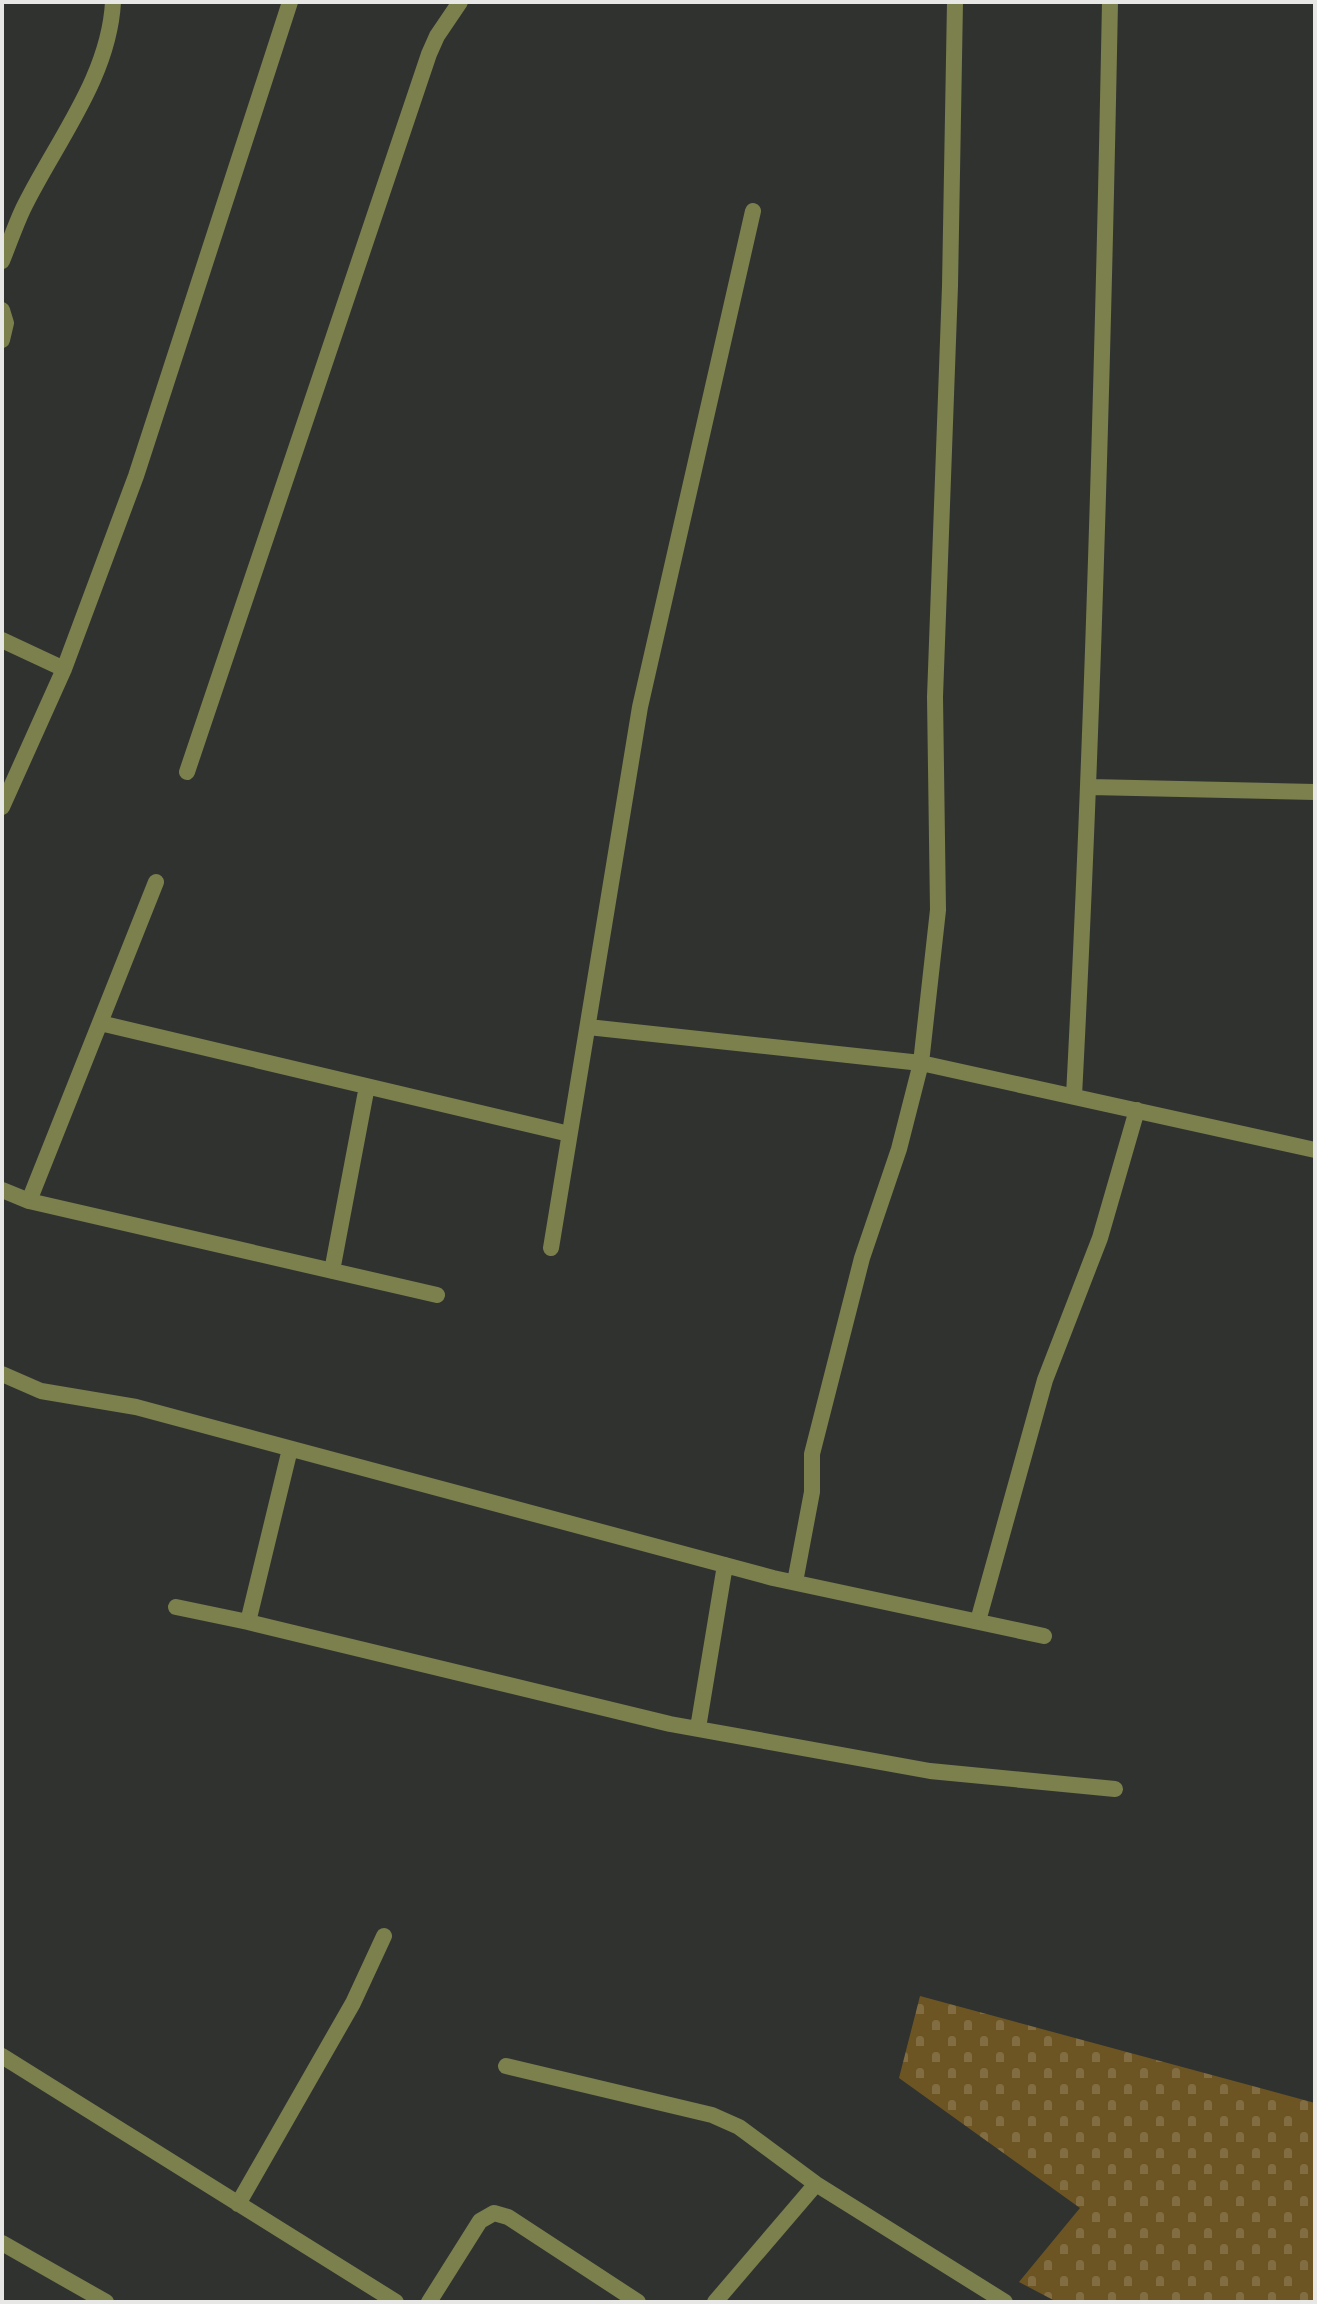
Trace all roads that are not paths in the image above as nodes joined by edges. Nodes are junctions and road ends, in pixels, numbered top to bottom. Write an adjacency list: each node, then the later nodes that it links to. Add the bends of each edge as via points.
1 (113, 2): 7 (street, via 101,62 22,211)
2 (290, 2): 11 (street, via 136,476)
3 (460, 2): 12 (street, via 429,54)
4 (955, 2): 19 (street, via 935,697 938,910)
5 (1110, 2): 13 (street)
6 (753, 211): 18 (street, via 640,707)
7 (2, 261)
8 (2, 310): 9 (street)
9 (2, 340)
10 (2, 640): 11 (street)
11 (64, 669): 15 (street)
12 (187, 772)
13 (1090, 787): 14 (street); 21 (street)
14 (1315, 792)
15 (2, 807)
16 (156, 882): 17 (street)
17 (100, 1023): 20 (street); 26 (street)
18 (588, 1027): 19 (street); 27 (street)
19 (921, 1063): 21 (street); 33 (street, via 862,1258 812,1454 812,1492)
20 (367, 1086): 23 (street); 28 (street)
21 (1074, 1096): 22 (street)
22 (1137, 1110): 24 (street); 35 (street, via 1100,1238 1045,1380)
23 (561, 1132)
24 (1315, 1150)
25 (2, 1190): 26 (street)
26 (29, 1201): 28 (street)
27 (551, 1248)
28 (332, 1271): 29 (street)
29 (437, 1295)
30 (2, 1374): 31 (street, via 41,1391 136,1407)
31 (290, 1449): 32 (street); 36 (street)
32 (725, 1565): 33 (street); 38 (street)
33 (795, 1582): 35 (street)
34 (176, 1607): 36 (street)
35 (978, 1621): 37 (street)
36 (248, 1622): 38 (street)
37 (1044, 1636)
38 (698, 1728): 39 (street, via 930,1771)
39 (1115, 1789)
40 (384, 1936): 44 (street, via 353,2003)
41 (2, 2056): 44 (street)
42 (506, 2066): 43 (street, via 712,2115 739,2127)
43 (816, 2184): 50 (street); 51 (street)
44 (238, 2204): 47 (street)
45 (2, 2243): 46 (street)
46 (106, 2302)
47 (396, 2302)
48 (429, 2302): 49 (street, via 480,2221 494,2213)
49 (638, 2302)
50 (715, 2302)
51 (1005, 2302)

